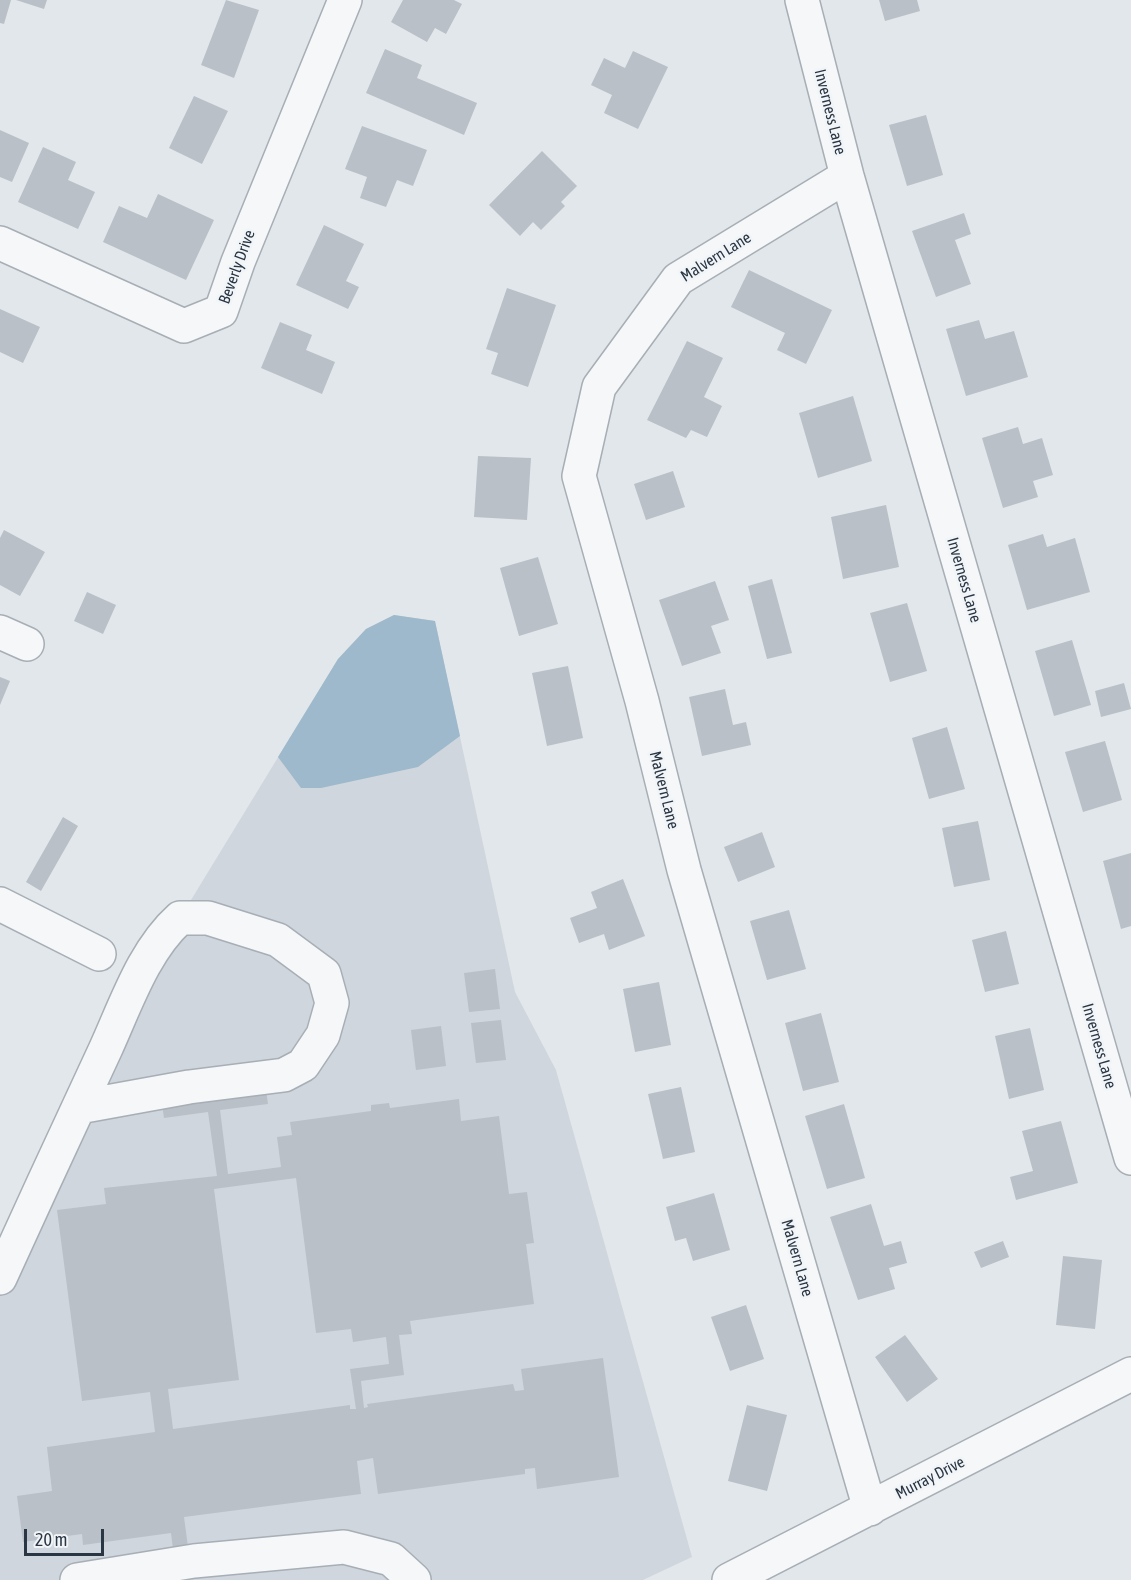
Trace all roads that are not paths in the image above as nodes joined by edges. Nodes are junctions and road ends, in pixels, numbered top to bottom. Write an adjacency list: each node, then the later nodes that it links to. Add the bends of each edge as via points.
1 (345, 0): 4 (street, Beverly Drive, via 221,311 184,326)
2 (802, 0): 3 (street, Inverness Lane)
3 (847, 176): 8 (street, Inverness Lane); 11 (street, Malvern Lane, via 678,279 599,387 579,476 684,870)
4 (0, 243)
5 (0, 904): 6 (street)
6 (99, 954)
7 (78, 1107): 7 (street, via 189,1086 284,1075 303,1065 323,1035 332,1003 324,974 278,940 208,918 180,918 161,934); 9 (street)
8 (1131, 1158)
9 (0, 1278)
10 (1131, 1374): 11 (street, Murray Drive)
11 (870, 1509): 14 (street, Murray Drive)
12 (77, 1580): 13 (street, via 194,1561 344,1547 391,1559)
13 (414, 1580)
14 (729, 1580)

